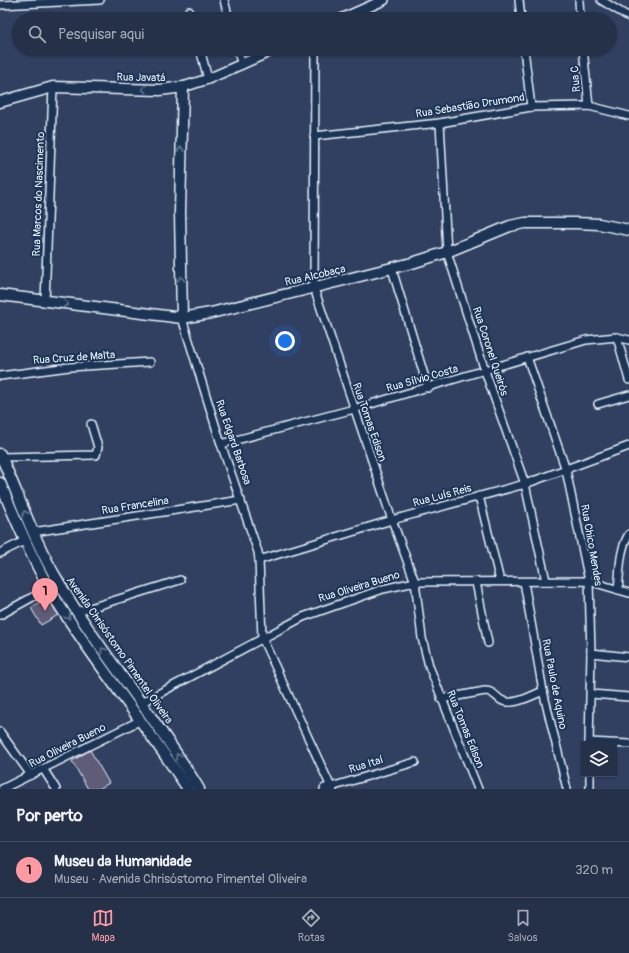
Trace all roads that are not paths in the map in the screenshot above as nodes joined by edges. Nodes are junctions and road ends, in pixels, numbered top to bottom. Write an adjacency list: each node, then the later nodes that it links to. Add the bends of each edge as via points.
1 (100, 0): 8 (street)
2 (224, 0): 10 (street)
3 (384, 0): 11 (street)
4 (519, 0): 12 (street)
5 (579, 0): 13 (street)
6 (602, 0): 14 (street)
7 (39, 1): 8 (street); 9 (street)
8 (78, 1)
9 (0, 5)
10 (227, 12)
11 (357, 12)
12 (520, 12)
13 (580, 12)
14 (629, 17)
15 (202, 56): 22 (street)
16 (239, 56): 21 (street)
17 (261, 56): 21 (street, Rua Javatá)
18 (315, 56): 30 (street, Rua Tomas Edison)
19 (525, 56): 27 (street)
20 (585, 56): 26 (street, Rua C)
21 (242, 65): 22 (street, Rua Javatá)
22 (208, 79): 24 (street, Rua Javatá)
23 (53, 87): 24 (main road, Rua Javatá, one-way to 23, via 160,90); 25 (main road, Rua Javatá); 36 (street, Rua Marcos do Nascimento)
24 (182, 87): 37 (main road, Rua Edgard Barbosa, one-way to 24)
25 (0, 102)
26 (589, 106): 27 (street, Rua Sebastião Drumond); 28 (street, Rua Sebastião Drumond)
27 (531, 107): 29 (street, Rua Sebastião Drumond)
28 (629, 116)
29 (440, 123): 30 (street, Rua Sebastião Drumond); 32 (street, Rua Coronel Queirós)
30 (314, 136): 34 (street, Rua Tomas Edison)
31 (629, 230): 32 (main road, Rua Alcobaça, via 575,222 525,223 510,226)
32 (447, 252): 33 (main road, Rua Alcobaça); 42 (street, Rua Coronel Queirós)
33 (392, 269): 34 (main road, Rua Alcobaça); 45 (street)
34 (314, 288): 37 (main road, Rua Alcobaça); 48 (street, Rua Tomas Edison)
35 (0, 295): 36 (main road, Rua Alcobaça)
36 (45, 302): 37 (main road, Rua Alcobaça, one-way to 37)
37 (182, 318): 50 (street, Rua Edgard Barbosa)
38 (618, 337): 39 (street, Rua Sílvio Costa); 40 (street, Rua Sílvio Costa, via 586,340); 44 (street)
39 (629, 340)
40 (528, 357): 42 (street, Rua Sílvio Costa); 53 (street, Rua Chico Mendes)
41 (150, 362): 43 (street, Rua Cruz de Malta, via 69,367)
42 (485, 371): 45 (street, Rua Sílvio Costa); 55 (street, Rua Coronel Queirós)
43 (0, 376)
44 (629, 380)
45 (428, 388): 48 (street, Rua Sílvio Costa)
46 (629, 395): 47 (street)
47 (598, 404)
48 (354, 409): 50 (street, Rua Sílvio Costa); 59 (street, Rua Tomas Edison)
49 (91, 424): 52 (street, via 98,446 98,453 94,455)
50 (221, 444): 58 (street, Rua Edgard Barbosa)
51 (629, 446): 53 (street, Rua Luís Reis)
52 (1, 455): 60 (main road, Avenida Chrisóstomo Pimentel Oliveira, one-way to 52)
53 (566, 470): 55 (street, Rua Luís Reis); 68 (street, Rua Chico Mendes)
54 (0, 483): 56 (main road, Avenida Chrisóstomo Pimentel Oliveira)
55 (525, 484): 57 (street, Rua Luís Reis); 67 (street, Rua Coronel Queirós)
56 (2, 496): 62 (main road, Avenida Chrisóstomo Pimentel Oliveira)
57 (479, 496): 59 (street, Rua Luís Reis); 66 (street)
58 (241, 500): 60 (street, Rua Francelina); 64 (street, Rua Edgard Barbosa)
59 (392, 520): 64 (street, Rua Luís Reis); 69 (street, Rua Tomas Edison)
60 (34, 532): 75 (main road, Avenida Chrisóstomo Pimentel Oliveira)
61 (629, 534): 73 (street, via 622,552)
62 (26, 540): 63 (street); 72 (main road, Avenida Chrisóstomo Pimentel Oliveira)
63 (0, 553)
64 (260, 560): 77 (street, Rua Edgard Barbosa)
65 (180, 580): 75 (street)
66 (500, 581): 70 (street, Rua Oliveira Bueno); 71 (street, Rua Oliveira Bueno)
67 (546, 581): 68 (street, Rua Oliveira Bueno); 71 (street, Rua Oliveira Bueno)
68 (589, 581): 73 (street, Rua Oliveira Bueno); 79 (street, Rua Chico Mendes)
69 (415, 582): 70 (street, Rua Oliveira Bueno); 77 (street, Rua Oliveira Bueno, via 325,607); 84 (street, Rua Tomas Edison, via 424,652)
70 (476, 582): 78 (street)
71 (524, 582): 81 (street, Rua Paulo de Aquino)
72 (49, 588): 76 (street); 86 (main road, Avenida Chrisóstomo Pimentel Oliveira, one-way to 86, via 90,651)
73 (618, 590): 74 (street, Rua Oliveira Bueno)
74 (629, 593)
75 (77, 612): 85 (main road, Avenida Chrisóstomo Pimentel Oliveira, one-way to 75)
76 (0, 616)
77 (262, 638): 85 (street, Rua Oliveira Bueno); 95 (street, Rua Edgard Barbosa)
78 (488, 643)
79 (591, 653): 80 (street); 82 (street, Rua Chico Mendes)
80 (629, 657)
81 (543, 691): 84 (street, via 508,702 489,691); 101 (street, Rua Paulo de Aquino)
82 (591, 694): 83 (street); 88 (street, Rua Chico Mendes)
83 (629, 696)
84 (441, 699): 100 (street, Rua Tomas Edison)
85 (141, 703): 99 (main road, Avenida Chrisóstomo Pimentel Oliveira, one-way to 85)
86 (141, 720): 92 (street, Rua Oliveira Bueno); 98 (main road, Avenida Chrisóstomo Pimentel Oliveira)
87 (0, 732): 93 (street)
88 (589, 741)
89 (617, 744): 90 (street)
90 (629, 744)
91 (415, 762): 95 (street, Rua Itaí)
92 (44, 770): 93 (street, Rua Oliveira Bueno); 97 (street)
93 (31, 775): 96 (street, Rua Oliveira Bueno)
94 (590, 777): 102 (street)
95 (329, 788)
96 (2, 789)
97 (56, 789)
98 (188, 789)
99 (199, 789)
100 (478, 789)
101 (566, 789)
102 (590, 789)

